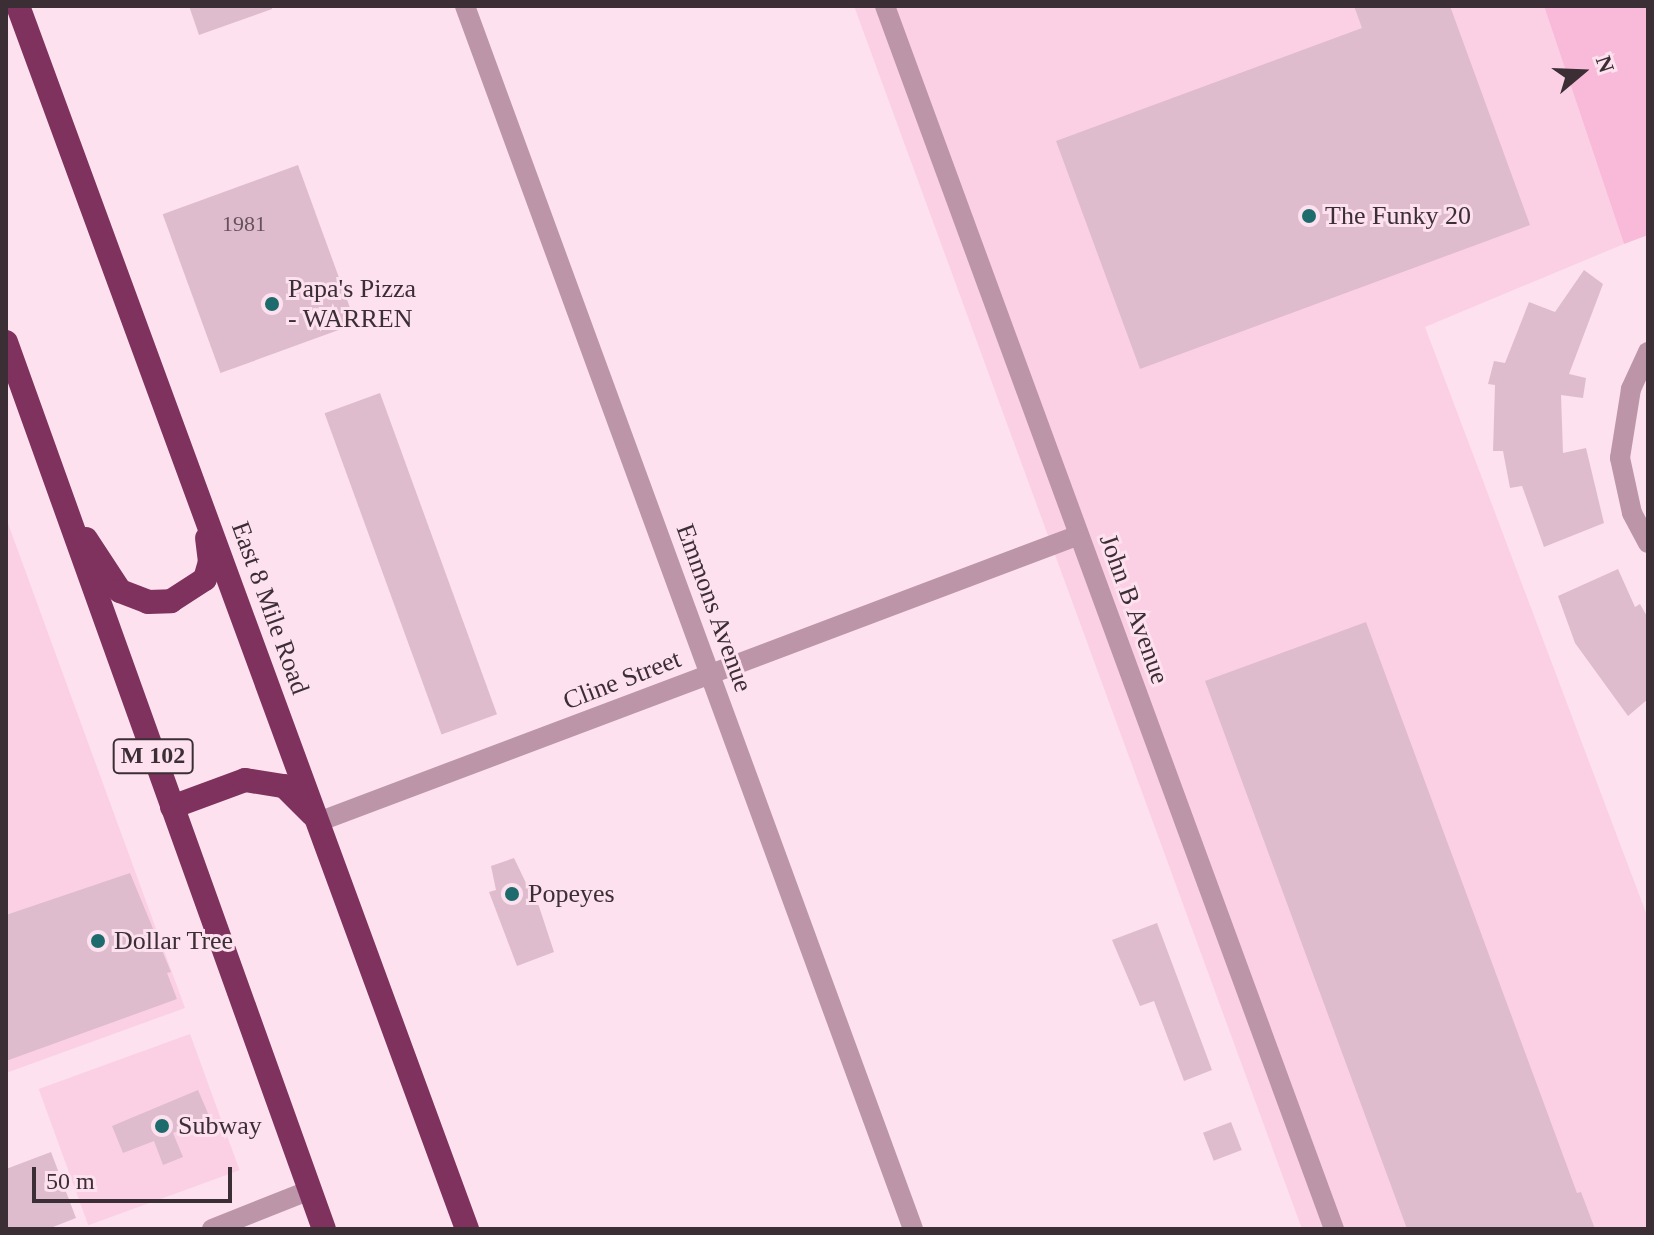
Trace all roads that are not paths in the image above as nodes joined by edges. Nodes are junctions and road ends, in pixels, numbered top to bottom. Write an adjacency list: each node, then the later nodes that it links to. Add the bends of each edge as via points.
1 (18, 6): 7 (highway, East 8 Mile Road)
2 (465, 6): 11 (street, Emmons Avenue)
3 (885, 6): 9 (street, John B Avenue)
4 (6, 342): 6 (highway, M 102)
5 (1648, 352): 8 (street, via 1631,389 1620,458)
6 (41, 445): 7 (highway, via 102,565 120,591 148,602 190,593 205,579 210,562); 12 (highway, M 102)
7 (191, 473): 13 (highway, East 8 Mile Road)
8 (1640, 511): 10 (street)
9 (1079, 535): 11 (street, Cline Street); 19 (street, John B Avenue)
10 (1648, 543)
11 (710, 674): 13 (street, Cline Street); 18 (street, Emmons Avenue)
12 (172, 807): 13 (highway, via 226,784 264,781 284,786); 14 (highway, M 102)
13 (318, 822): 17 (highway, East 8 Mile Road)
14 (310, 1190): 15 (street); 16 (highway, M 102)
15 (212, 1229)
16 (324, 1229)
17 (467, 1229)
18 (913, 1229)
19 (1334, 1229)

